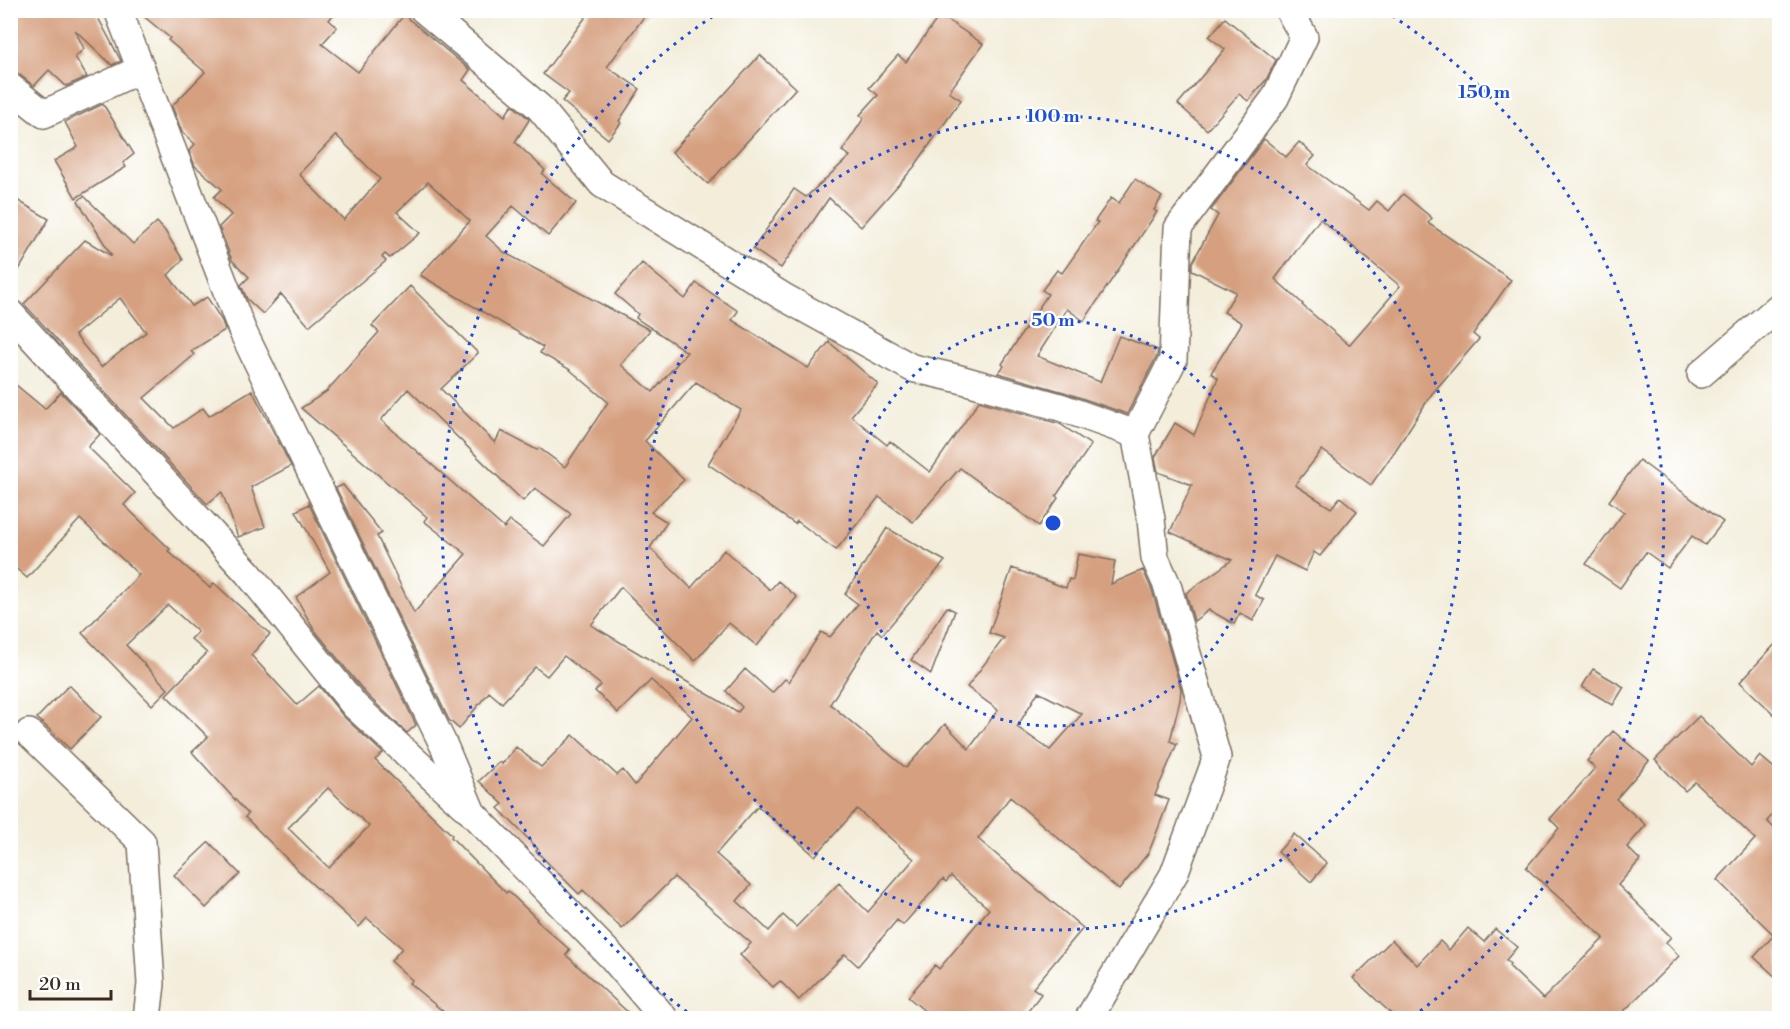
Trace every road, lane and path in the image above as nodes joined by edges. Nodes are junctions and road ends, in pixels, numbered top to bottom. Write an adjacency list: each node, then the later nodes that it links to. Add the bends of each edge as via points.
1 (118, 10): 4 (street)
2 (424, 10): 9 (street, via 539,107 602,184 782,296 912,368 1060,407)
3 (1289, 10): 9 (street, via 1304,37 1275,98 1178,228 1173,360)
4 (141, 69): 5 (street, via 44,114); 11 (street, via 242,330 444,746)
5 (10, 87)
6 (1779, 306): 8 (street)
7 (10, 313): 11 (street, via 248,573 356,706)
8 (1701, 374)
9 (1135, 434): 14 (street, via 1155,558 1167,585 1217,757 1174,874)
10 (29, 733): 12 (street, via 142,842 152,984)
11 (472, 813): 13 (street, via 612,957)
12 (147, 1018)
13 (664, 1018)
14 (1089, 1018)

